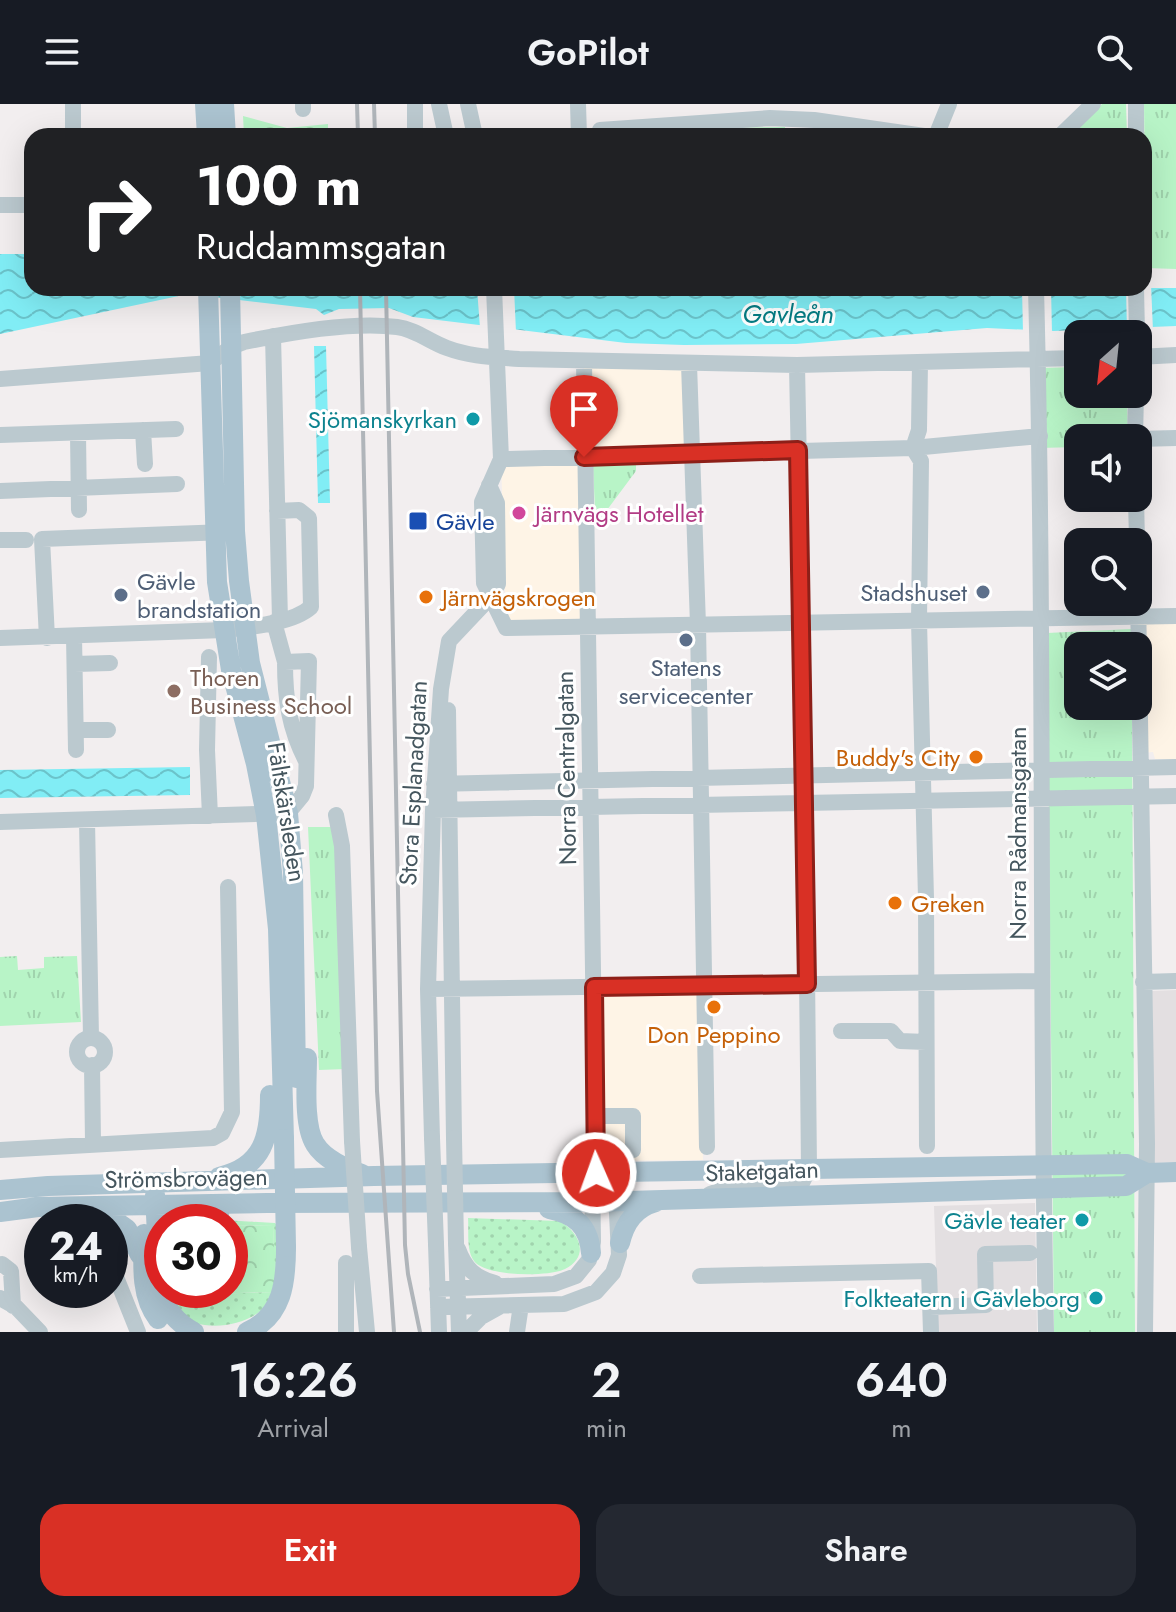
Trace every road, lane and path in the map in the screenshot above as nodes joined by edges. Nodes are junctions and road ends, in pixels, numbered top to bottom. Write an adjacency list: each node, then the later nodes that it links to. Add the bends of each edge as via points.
1 (73, 104): 13 (street)
2 (205, 104): 14 (main road)
3 (224, 104): 15 (main road)
4 (415, 104): 16 (street)
5 (439, 104): 17 (street)
6 (468, 104): 18 (street)
7 (578, 104): 19 (street)
8 (949, 104): 23 (street)
9 (1093, 104): 24 (street)
10 (1136, 104): 25 (street)
11 (770, 111): 20 (street); 21 (street)
12 (814, 112): 21 (street); 22 (street)
13 (73, 128)
14 (206, 128)
15 (226, 128)
16 (415, 128)
17 (444, 128)
18 (473, 128)
19 (579, 128)
20 (618, 128)
21 (792, 128)
22 (870, 128)
23 (939, 128)
24 (1068, 128)
25 (1136, 128)
26 (0, 205): 27 (street)
27 (24, 205)
28 (208, 296): 43 (main road, Fältskärsleden)
29 (230, 296): 35 (main road, Fältskärsleden)
30 (495, 296): 38 (street)
31 (1036, 296): 39 (street, Norra Rådmansgatan)
32 (1136, 296): 33 (street)
33 (1137, 320)
34 (273, 336): 35 (street); 38 (street, via 397,327 461,353); 64 (street)
35 (231, 347): 43 (street); 65 (main road, Fältskärsleden)
36 (1176, 355): 37 (street)
37 (1152, 356)
38 (498, 357): 41 (street); 57 (street)
39 (1037, 358): 40 (street); 42 (street); 51 (street, Norra Rådmansgatan)
40 (1064, 358)
41 (584, 362): 44 (street); 58 (street, Norra Centralgatan)
42 (920, 362): 45 (street); 54 (street, via 919,430)
43 (210, 363): 46 (street); 65 (main road, Fältskärsleden)
44 (689, 364): 45 (street); 56 (street)
45 (797, 365): 55 (street)
46 (0, 379)
47 (176, 429): 48 (street)
48 (143, 430): 49 (street); 59 (street)
49 (78, 433): 50 (street); 61 (street)
50 (0, 435)
51 (1040, 436): 54 (street); 71 (street, Norra Rådmansgatan)
52 (1176, 438): 53 (street)
53 (1152, 439)
54 (913, 448): 55 (street); 73 (street, via 921,461)
55 (798, 450): 56 (street); 74 (street)
56 (692, 453): 58 (street); 75 (street)
57 (503, 454): 58 (street); 68 (street, via 489,485 497,503 498,584)
58 (584, 457): 76 (street, Norra Centralgatan)
59 (145, 464)
60 (177, 484): 61 (street)
61 (79, 488): 62 (street); 63 (street)
62 (0, 491)
63 (79, 510)
64 (277, 511): 72 (street); 72 (street, via 299,510 309,518 311,607)
65 (224, 532): 66 (street); 77 (main road, Fältskärsleden)
66 (34, 539): 67 (street); 80 (street)
67 (0, 540)
68 (489, 596): 76 (street, via 506,628); 96 (street, Stora Esplanadgatan, via 449,641)
69 (1176, 616): 70 (street)
70 (1138, 617): 71 (street); 90 (street)
71 (1041, 619): 73 (street); 91 (street, Norra Rådmansgatan)
72 (277, 621): 77 (street); 82 (street)
73 (919, 621): 74 (street); 92 (street)
74 (801, 623): 75 (street); 93 (street)
75 (698, 625): 76 (street); 94 (street)
76 (587, 626): 95 (street, Norra Centralgatan)
77 (234, 629): 78 (street); 105 (main road, Fältskärsleden); 106 (main road, Fältskärsleden)
78 (74, 636): 80 (street); 84 (street)
79 (0, 638): 80 (street)
80 (47, 638)
81 (209, 657): 108 (street)
82 (285, 662): 88 (street, via 293,736); 88 (street, via 309,661)
83 (110, 663): 84 (street)
84 (75, 664): 85 (street)
85 (76, 730): 86 (street); 87 (street)
86 (108, 730)
87 (76, 750)
88 (307, 762): 105 (street, via 306,786)
89 (1176, 767): 90 (street)
90 (1141, 768): 91 (street); 97 (street)
91 (1041, 770): 92 (street); 99 (street, Norra Rådmansgatan)
92 (923, 772): 93 (street); 100 (street)
93 (805, 775): 94 (street); 101 (street)
94 (700, 777): 95 (street); 102 (street)
95 (590, 780): 96 (street); 103 (street, Norra Centralgatan)
96 (442, 784): 104 (street, Stora Esplanadgatan)
97 (1142, 796): 98 (street); 99 (street); 116 (street)
98 (1176, 796)
99 (1040, 798): 100 (street); 114 (street, Norra Rådmansgatan)
100 (924, 800): 101 (street); 117 (street)
101 (804, 801): 102 (street); 118 (street)
102 (701, 803): 103 (street); 119 (street)
103 (591, 806): 104 (street); 120 (street, Norra Centralgatan)
104 (441, 810): 121 (street, Stora Esplanadgatan); 122 (street, Stora Esplanadgatan)
105 (288, 813): 106 (street); 112 (main road, Fältskärsleden)
106 (266, 815): 108 (street); 111 (main road, Fältskärsleden)
107 (336, 815): 183 (street, bridge, via 342,846 352,1141)
108 (210, 816): 109 (street)
109 (87, 820): 110 (street); 127 (street, via 91,1038 104,1051 92,1065)
110 (0, 822)
111 (270, 866): 126 (main road, Fältskärsleden); 139 (main road, via 269,1129 248,1165)
112 (293, 873): 126 (main road, Fältskärsleden); 137 (main road, via 307,951 307,1105 313,1143 330,1159)
113 (228, 887): 127 (street, via 232,1112 227,1126 213,1138)
114 (1041, 981): 117 (street); 132 (street, Norra Rådmansgatan)
115 (1176, 981): 116 (street)
116 (1143, 982): 136 (street)
117 (925, 983): 118 (street); 124 (street)
118 (807, 984): 119 (street); 133 (street)
119 (706, 986): 120 (street); 129 (street)
120 (594, 987): 122 (street); 125 (street, Norra Centralgatan)
121 (428, 989): 122 (street); 166 (street, Stora Esplanadgatan, bridge)
122 (450, 989): 155 (street, Stora Esplanadgatan, bridge)
123 (841, 1031): 124 (street, via 891,1031 900,1041)
124 (926, 1042): 128 (street)
125 (594, 1116): 131 (street, via 633,1116); 134 (street, Norra Centralgatan)
126 (290, 1139): 157 (main road, Fältskärsleden, bridge)
127 (93, 1143): 130 (street)
128 (927, 1146)
129 (707, 1147)
130 (0, 1150)
131 (633, 1150)
132 (1044, 1166): 133 (main road, Staketgatan); 136 (main road, Staketgatan, via 1127,1164); 140 (street, Norra Rådmansgatan)
133 (809, 1169): 134 (main road, Staketgatan); 142 (street, via 802,1183 733,1186)
134 (601, 1172): 137 (main road, Staketgatan); 144 (street, Norra Centralgatan); 147 (street, Norra Centralgatan)
135 (1176, 1172): 136 (main road, Staketgatan)
136 (1147, 1173): 140 (main road, Staketgatan, via 1126,1186); 190 (street)
137 (374, 1176): 139 (main road, Strömsbrovägen)
138 (149, 1183): 139 (main road, Strömsbrovägen); 141 (main road, Strömsbrovägen); 149 (main road)
139 (191, 1183)
140 (1044, 1188): 142 (main road, Staketgatan); 189 (street, Norra Rådmansgatan)
141 (0, 1190)
142 (693, 1199): 143 (main road, Staketgatan)
143 (664, 1200): 144 (main road, Staketgatan); 156 (main road, via 635,1213)
144 (616, 1201): 147 (main road, Staketgatan); 156 (street, Norra Centralgatan)
145 (374, 1202): 146 (main road, Staketgatan); 148 (main road, Strömsbrovägen)
146 (502, 1202): 147 (main road, Staketgatan); 159 (main road, via 575,1217)
147 (594, 1202): 159 (street, Norra Centralgatan)
148 (267, 1203): 150 (main road, Strömsbrovägen); 151 (main road)
149 (150, 1204)
150 (208, 1204)
151 (248, 1207)
152 (24, 1209): 153 (main road, Strömsbrovägen)
153 (0, 1212)
154 (128, 1230): 158 (main road)
155 (456, 1243): 164 (street, via 473,1273); 165 (street, Stora Esplanadgatan)
156 (620, 1243): 169 (street, Norra Centralgatan, via 613,1273 596,1292 564,1304)
157 (292, 1247): 180 (main road, Fältskärsleden, via 281,1299); 181 (main road, Fältskärsleden, via 299,1281 293,1303)
158 (144, 1250)
159 (591, 1253): 164 (street, via 582,1271 569,1280)
160 (1030, 1253): 173 (street, via 985,1254 986,1305)
161 (346, 1263): 182 (street)
162 (0, 1265): 167 (street, via 11,1271)
163 (700, 1276): 173 (street, via 929,1271)
164 (504, 1285): 165 (street)
165 (457, 1288): 166 (street); 170 (street, Stora Esplanadgatan)
166 (437, 1289): 172 (street, Stora Esplanadgatan)
167 (7, 1302): 176 (street)
168 (503, 1305): 169 (street, Norra Centralgatan); 170 (street, Norra Centralgatan); 186 (street)
169 (521, 1305): 187 (street)
170 (458, 1306): 172 (street, Norra Centralgatan); 185 (street, Stora Esplanadgatan)
171 (128, 1307): 177 (street)
172 (438, 1307): 184 (street, Stora Esplanadgatan)
173 (930, 1307): 188 (street)
174 (151, 1308): 178 (main road)
175 (167, 1308): 179 (main road)
176 (40, 1332)
177 (138, 1332)
178 (169, 1332)
179 (194, 1332)
180 (247, 1332)
181 (270, 1332)
182 (346, 1332)
183 (367, 1332)
184 (439, 1332)
185 (459, 1332)
186 (466, 1332)
187 (517, 1332)
188 (931, 1332)
189 (1046, 1332)
190 (1145, 1332)

